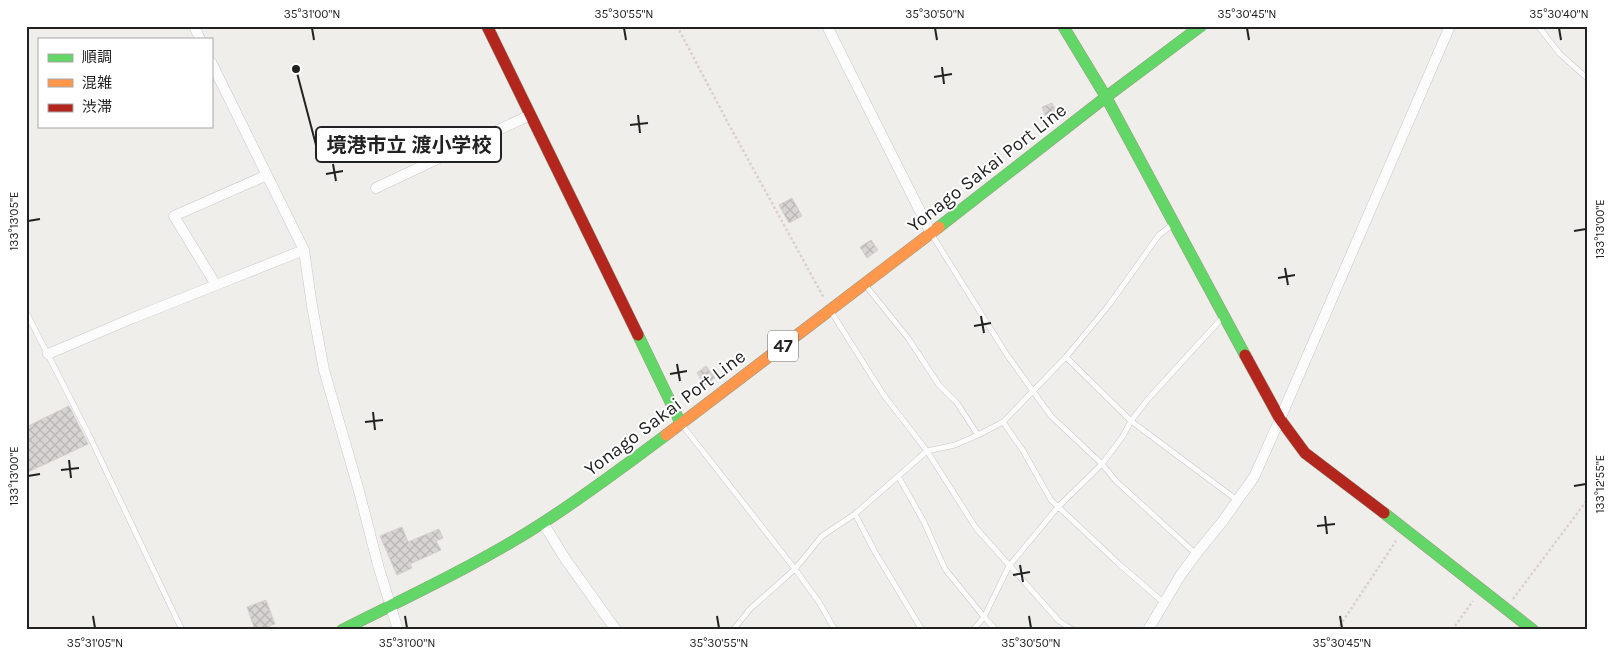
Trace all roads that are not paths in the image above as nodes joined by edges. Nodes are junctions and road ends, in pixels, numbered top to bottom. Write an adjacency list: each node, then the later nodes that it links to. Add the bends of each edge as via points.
1 (194, 26): 8 (street)
2 (487, 26): 12 (street)
3 (827, 26): 16 (street)
4 (1063, 26): 11 (street)
5 (1201, 26): 11 (street, Yonago Sakai Port Line / 47)
6 (1450, 26): 26 (street)
7 (1538, 26): 10 (lane, via 1560,54)
8 (200, 38)
9 (212, 64): 13 (street)
10 (1588, 79)
11 (1106, 97): 15 (street); 16 (street, Yonago Sakai Port Line / 47)
12 (530, 115): 14 (street); 29 (street)
13 (267, 175): 17 (street); 19 (street, via 174,216)
14 (376, 188)
15 (1175, 222): 22 (street); 24 (lane, via 1159,235 1109,305)
16 (931, 234): 18 (street, Yonago Sakai Port Line / 47); 25 (lane)
17 (304, 250): 19 (street); 42 (street, via 324,370)
18 (865, 284): 20 (street, Yonago Sakai Port Line / 47); 30 (lane)
19 (216, 285): 23 (street)
20 (831, 310): 29 (street, Yonago Sakai Port Line / 47); 31 (lane, via 883,394)
21 (26, 312): 23 (lane)
22 (1225, 316): 26 (street); 27 (lane)
23 (48, 354): 44 (lane)
24 (1066, 357): 25 (lane); 27 (lane)
25 (1033, 392): 28 (lane); 32 (lane, via 1051,416)
26 (1280, 420): 34 (street, via 1254,477); 55 (street, via 1304,454)
27 (1131, 421): 32 (lane); 34 (lane)
28 (1003, 422): 30 (lane); 35 (lane)
29 (681, 424): 37 (street, Yonago Sakai Port Line / 47); 40 (lane)
30 (978, 435): 31 (lane)
31 (927, 451): 33 (lane); 39 (lane, via 976,528)
32 (1102, 464): 35 (lane); 38 (lane, via 1116,481)
33 (898, 476): 36 (lane); 43 (lane, via 924,522 944,569)
34 (1238, 501): 38 (street)
35 (1058, 507): 39 (lane); 41 (lane)
36 (855, 514): 40 (lane, via 822,536); 50 (lane)
37 (543, 523): 42 (street, Yonago Sakai Port Line / 47); 47 (street)
38 (1196, 554): 41 (street)
39 (1009, 566): 43 (lane); 53 (lane, via 1059,621)
40 (795, 569): 48 (lane, via 750,609); 49 (lane)
41 (1164, 603): 54 (street)
42 (390, 606): 45 (street, Yonago Sakai Port Line / 47); 46 (street)
43 (984, 617): 51 (lane); 52 (lane)
44 (182, 630)
45 (342, 630)
46 (398, 630)
47 (616, 630)
48 (733, 630)
49 (836, 630)
50 (922, 630)
51 (973, 630)
52 (996, 630)
53 (1073, 630)
54 (1148, 630)
55 (1533, 630)

